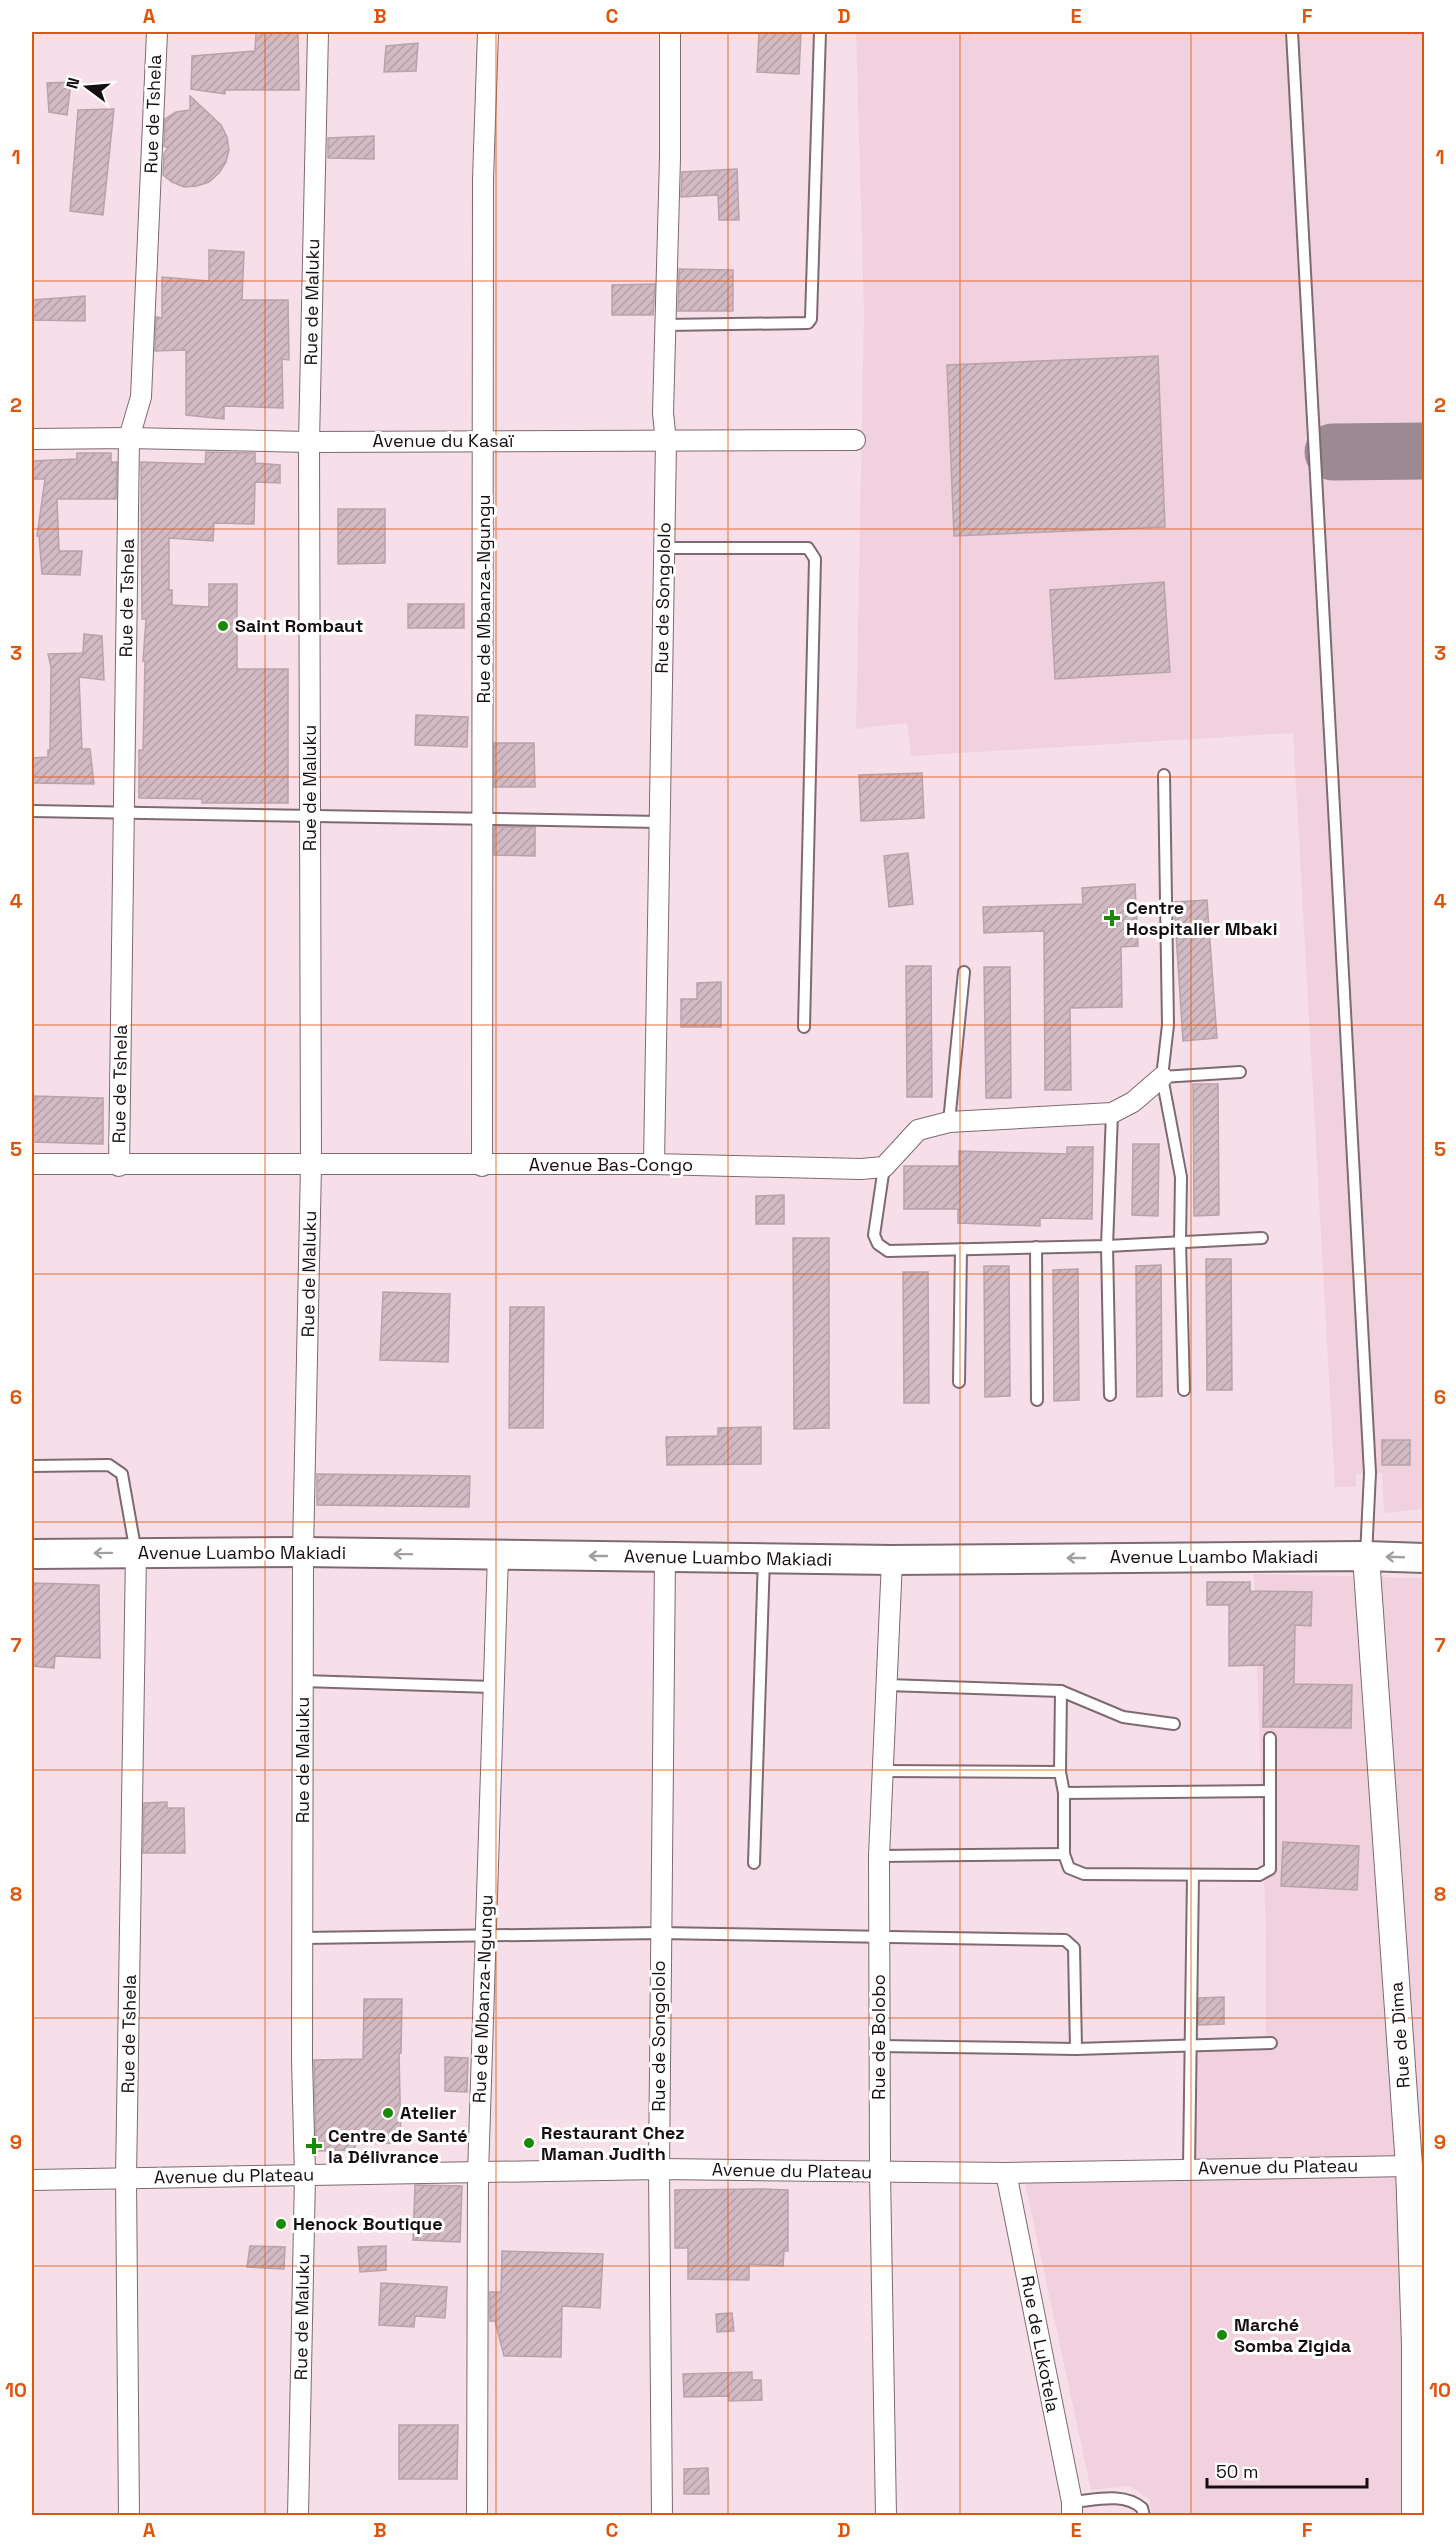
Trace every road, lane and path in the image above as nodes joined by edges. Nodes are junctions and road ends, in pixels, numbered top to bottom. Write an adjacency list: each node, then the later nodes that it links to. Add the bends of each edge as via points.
1 (157, 32): 8 (street, Rue de Tshela, via 141,397)
2 (318, 32): 12 (street, Rue de Maluku)
3 (488, 32): 11 (street, Rue de Mbanza-Ngungu, via 483,178)
4 (670, 32): 7 (street, Rue de Songololo)
5 (820, 32): 7 (lane, via 811,319 808,323 787,324)
6 (1292, 32): 47 (lane, via 1370,1473)
7 (665, 325): 13 (street, Rue de Songololo)
8 (129, 438): 9 (street, Avenue du Kasaï); 12 (street, Avenue du Kasaï); 17 (street, Rue de Tshela)
9 (32, 439)
10 (855, 440): 13 (street, Avenue du Kasaï)
11 (484, 441): 12 (street, Avenue du Kasaï); 13 (street, Avenue du Kasaï); 19 (street, Rue de Mbanza-Ngungu)
12 (309, 442): 18 (street, Rue de Maluku)
13 (666, 442): 14 (street, Rue de Songololo)
14 (664, 548): 20 (street, Rue de Songololo); 22 (lane, via 808,549 814,559)
15 (1164, 775): 24 (lane, via 1168,1025)
16 (32, 812): 17 (lane)
17 (124, 813): 18 (lane); 30 (street, Rue de Tshela)
18 (310, 816): 19 (lane); 29 (street, Rue de Maluku)
19 (483, 818): 20 (lane); 31 (street, Rue de Mbanza-Ngungu)
20 (660, 822): 28 (street, Rue de Songololo)
21 (964, 972): 26 (lane)
22 (804, 1028)
23 (1240, 1072): 24 (lane)
24 (1162, 1077): 25 (street, via 1133,1102); 34 (lane, via 1181,1177)
25 (1112, 1113): 26 (street); 35 (lane)
26 (949, 1122): 32 (street, via 918,1130)
27 (32, 1164): 30 (street, Avenue Bas-Congo)
28 (654, 1164): 31 (street, Avenue Bas-Congo); 32 (street, Avenue Bas-Congo)
29 (311, 1165): 30 (street, Avenue Bas-Congo); 31 (street, Avenue Bas-Congo); 43 (street, Rue de Maluku)
30 (118, 1166)
31 (482, 1166)
32 (884, 1167): 37 (lane, via 874,1235 879,1244 888,1251)
33 (1262, 1238): 34 (lane)
34 (1180, 1242): 35 (lane); 39 (lane)
35 (1107, 1246): 36 (lane); 40 (lane)
36 (1036, 1247): 37 (lane); 41 (lane)
37 (961, 1249): 38 (lane)
38 (958, 1382)
39 (1184, 1390)
40 (1110, 1395)
41 (1037, 1400)
42 (32, 1466): 44 (lane, via 109,1465 122,1474)
43 (303, 1552): 44 (main road, Avenue Luambo Makiadi); 46 (main road, Avenue Luambo Makiadi, one-way to 43); 52 (street, Rue de Maluku)
44 (136, 1553): 45 (main road, Avenue Luambo Makiadi, one-way to 45); 81 (street, Rue de Tshela)
45 (32, 1554)
46 (498, 1555): 48 (main road, Avenue Luambo Makiadi, one-way to 46); 54 (street, Rue de Mbanza-Ngungu)
47 (1366, 1556): 50 (main road, Avenue Luambo Makiadi, one-way to 47); 51 (main road, Avenue Luambo Makiadi, one-way to 51); 74 (street, Rue de Dima)
48 (665, 1557): 49 (main road, Avenue Luambo Makiadi); 66 (street, Rue de Songololo)
49 (764, 1558): 51 (main road, Avenue Luambo Makiadi); 64 (lane)
50 (1425, 1558)
51 (892, 1560): 53 (street, Rue de Bolobo)
52 (303, 1681): 54 (lane); 69 (street, Rue de Maluku)
53 (888, 1685): 55 (lane); 58 (street, Rue de Bolobo)
54 (492, 1687): 67 (street, Rue de Mbanza-Ngungu)
55 (1061, 1691): 56 (lane, via 1123,1718); 59 (lane)
56 (1174, 1724)
57 (1270, 1738): 60 (lane)
58 (882, 1771): 59 (lane); 63 (street, Rue de Bolobo)
59 (1060, 1772): 61 (lane)
60 (1270, 1791): 61 (lane); 65 (lane, via 1270,1869 1259,1875)
61 (1064, 1793): 62 (lane)
62 (1064, 1854): 63 (lane); 65 (lane, via 1070,1868 1084,1874)
63 (879, 1856): 68 (street, Rue de Bolobo)
64 (754, 1863)
65 (1192, 1875): 71 (lane)
66 (660, 1933): 67 (lane); 68 (lane); 76 (street, Rue de Songololo)
67 (484, 1934): 69 (lane); 79 (street, Rue de Mbanza-Ngungu)
68 (879, 1936): 72 (street, Rue de Bolobo); 73 (lane, via 1065,1940 1074,1948)
69 (303, 1938): 80 (street, Rue de Maluku)
70 (1271, 2043): 71 (lane)
71 (1191, 2045): 73 (lane); 75 (lane)
72 (879, 2046): 73 (lane); 77 (street, Rue de Bolobo)
73 (1076, 2049)
74 (1411, 2153): 75 (street, Avenue du Plateau); 83 (street, Rue de Dima)
75 (1189, 2168): 78 (street, Avenue du Plateau)
76 (659, 2169): 77 (street, Avenue du Plateau); 79 (street, Avenue du Plateau); 89 (street, Rue de Songololo)
77 (880, 2173): 78 (street, Avenue du Plateau); 90 (street, Rue de Bolobo)
78 (1006, 2173): 84 (street, Rue de Lukotela)
79 (478, 2174): 80 (street, Avenue du Plateau); 88 (street, Rue de Mbanza-Ngungu)
80 (305, 2176): 81 (street, Avenue du Plateau); 87 (street, Rue de Maluku)
81 (126, 2178): 82 (street, Avenue du Plateau); 86 (street, Rue de Tshela)
82 (32, 2180)
83 (1420, 2344): 92 (street, Rue de Dima)
84 (1072, 2509): 91 (lane, via 1124,2499 1136,2502)
85 (1425, 2515): 92 (lane)
86 (129, 2516)
87 (298, 2516)
88 (477, 2516)
89 (662, 2516)
90 (886, 2516)
91 (1144, 2516)
92 (1417, 2516)

